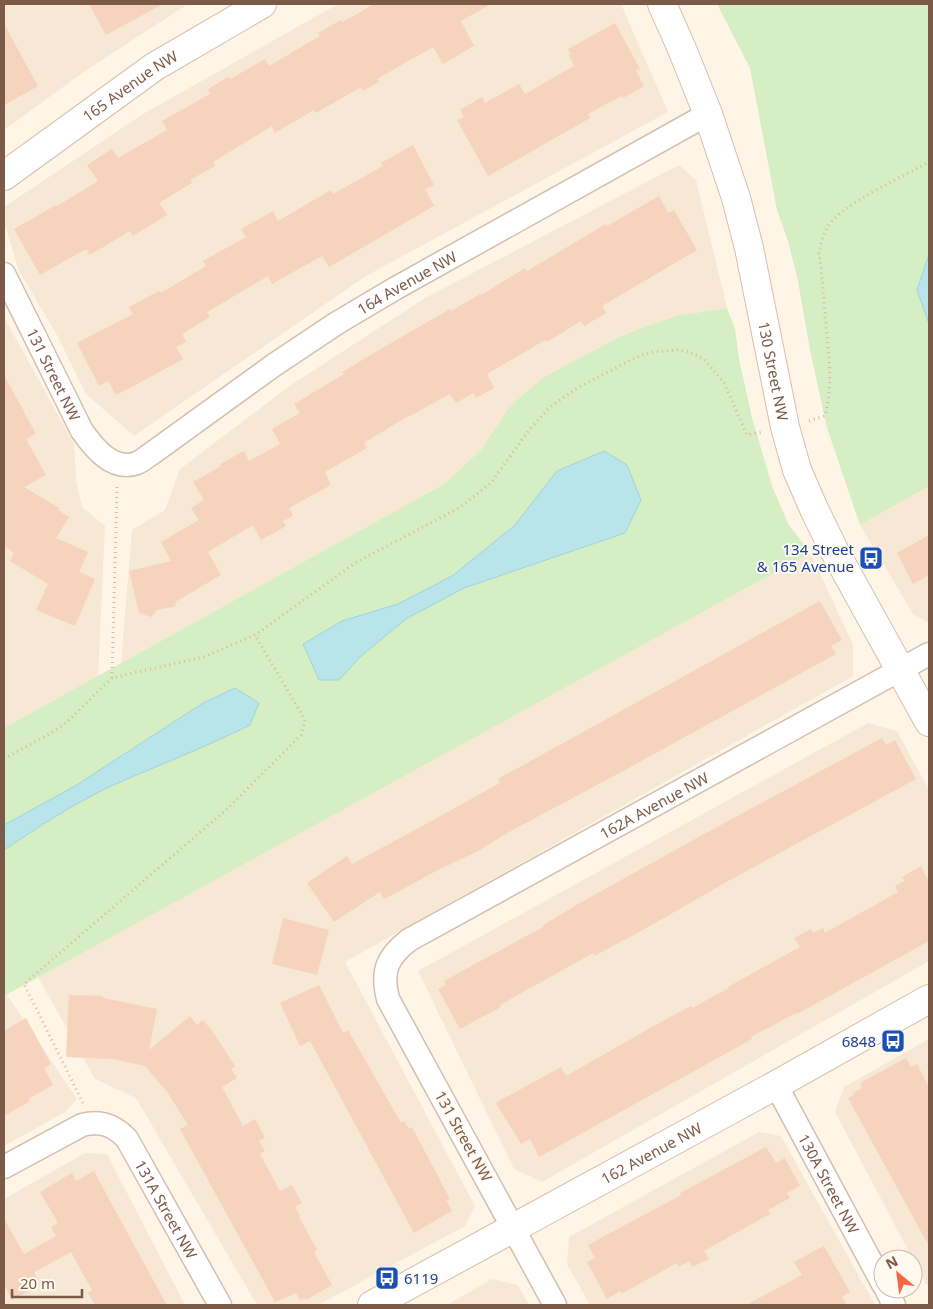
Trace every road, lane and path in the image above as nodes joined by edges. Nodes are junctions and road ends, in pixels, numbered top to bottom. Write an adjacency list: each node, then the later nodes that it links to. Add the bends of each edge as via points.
1 (662, 4): 3 (street, 130 Street NW)
2 (246, 8): 5 (street, 165 Avenue NW, via 154,67)
3 (708, 114): 7 (street, 130 Street NW, via 749,248); 8 (street, 164 Avenue NW, via 396,288 274,365 151,454 135,464)
4 (929, 162): 7 (path, via 840,213 823,236 819,252 830,361 828,404 825,416)
5 (4, 176)
6 (4, 274): 8 (street, 131 Street NW, via 82,430 105,458)
7 (785, 427): 9 (path, via 747,435 724,383 704,359 690,352 652,352 637,357 577,388 550,407 476,496 356,563); 11 (street, 130 Street NW, via 797,470 814,509)
8 (118, 464): 12 (path)
9 (255, 636): 12 (path, via 202,657); 18 (path, via 305,720 301,735 227,809 24,984)
10 (929, 654): 11 (street, 162A Avenue NW)
11 (900, 670): 13 (street, 130 Street NW); 15 (street, 162A Avenue NW, via 409,940)
12 (112, 678): 14 (path, via 61,726)
13 (929, 722)
14 (4, 759)
15 (386, 965): 20 (street, 131 Street NW, via 388,999)
16 (929, 999): 17 (street, 162 Avenue NW)
17 (776, 1085): 20 (street, 162 Avenue NW); 21 (street, 130A Street NW)
18 (98, 1122): 19 (street, via 70,1131); 22 (street, 131A Street NW, via 113,1127 127,1139)
19 (4, 1167)
20 (514, 1227): 23 (street, 162 Avenue NW); 24 (street, 131 Street NW)
21 (873, 1265)
22 (220, 1305)
23 (372, 1305)
24 (555, 1305)

